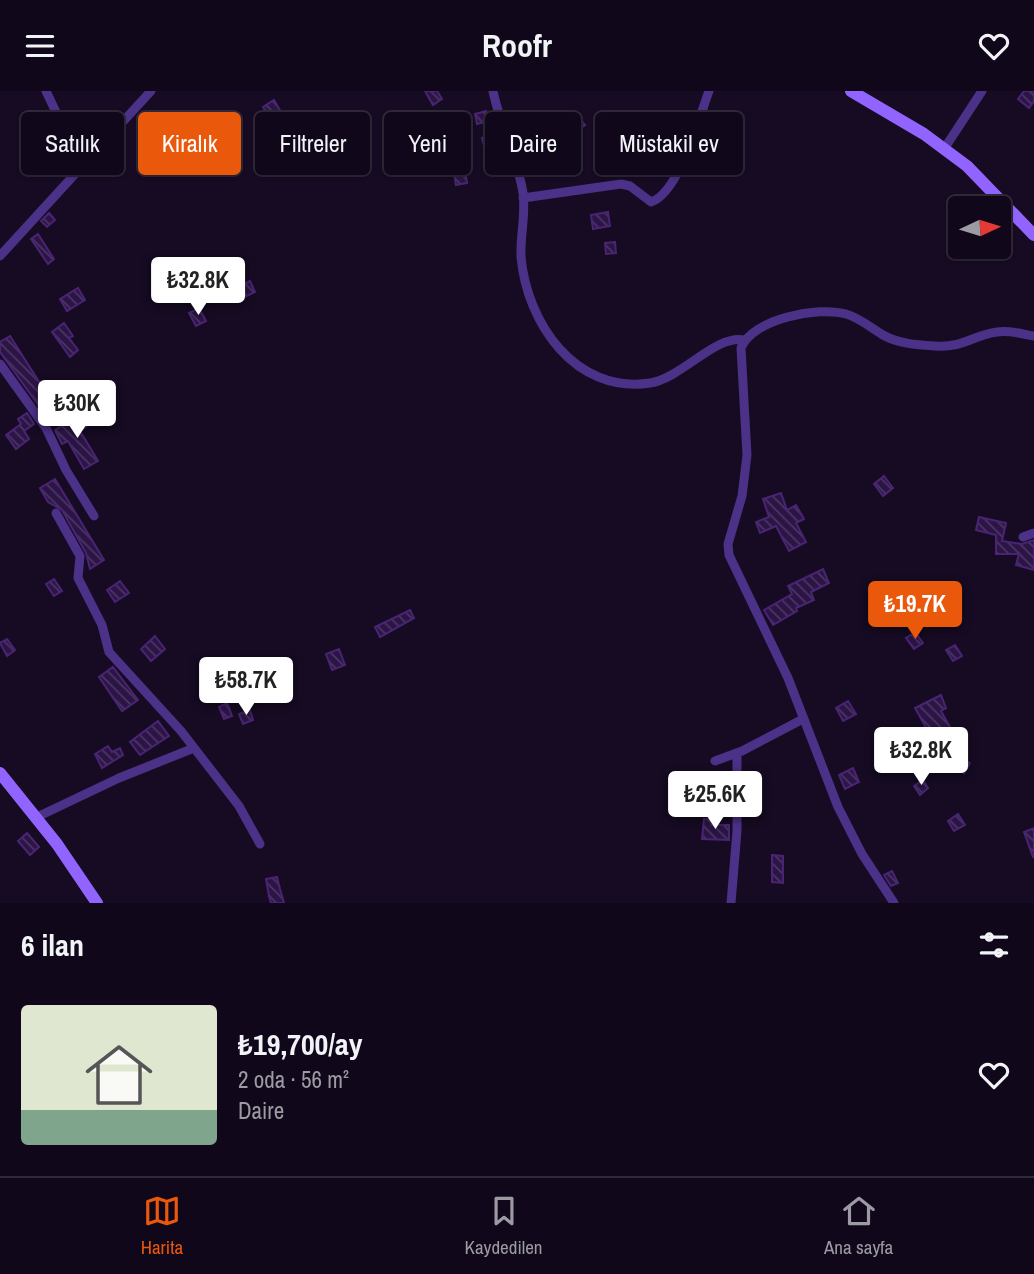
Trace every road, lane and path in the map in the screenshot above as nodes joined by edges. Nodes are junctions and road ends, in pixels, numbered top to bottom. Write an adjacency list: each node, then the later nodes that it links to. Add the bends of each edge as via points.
1 (46, 91): 7 (street)
2 (151, 91): 8 (street)
3 (493, 91): 11 (street)
4 (709, 91): 11 (street, via 677,174 662,197 652,201 621,184)
5 (851, 91): 9 (street)
6 (982, 91): 9 (street)
7 (56, 112)
8 (124, 121)
9 (944, 149): 12 (street, via 967,166)
10 (75, 175): 13 (street)
11 (523, 198): 15 (street, via 521,256 536,313 558,349 583,368 618,381 654,382 689,366 723,341)
12 (1034, 235)
13 (0, 256)
14 (1034, 336): 15 (street, via 1000,331 960,345 917,344 889,338 835,312 771,323 753,330)
15 (744, 340): 21 (street, via 741,366 747,455 728,550)
16 (0, 364): 18 (street, via 46,428)
17 (56, 513): 22 (street, via 80,556 78,578 102,625 109,652)
18 (94, 516)
19 (1034, 533): 20 (street)
20 (1023, 537)
21 (803, 719): 23 (street); 30 (street, via 838,807)
22 (194, 748): 26 (street); 27 (street, via 239,806)
23 (737, 753): 24 (street); 29 (street)
24 (715, 761)
25 (0, 773): 26 (street)
26 (37, 817): 28 (street)
27 (260, 844)
28 (97, 903)
29 (731, 903)
30 (894, 903)

